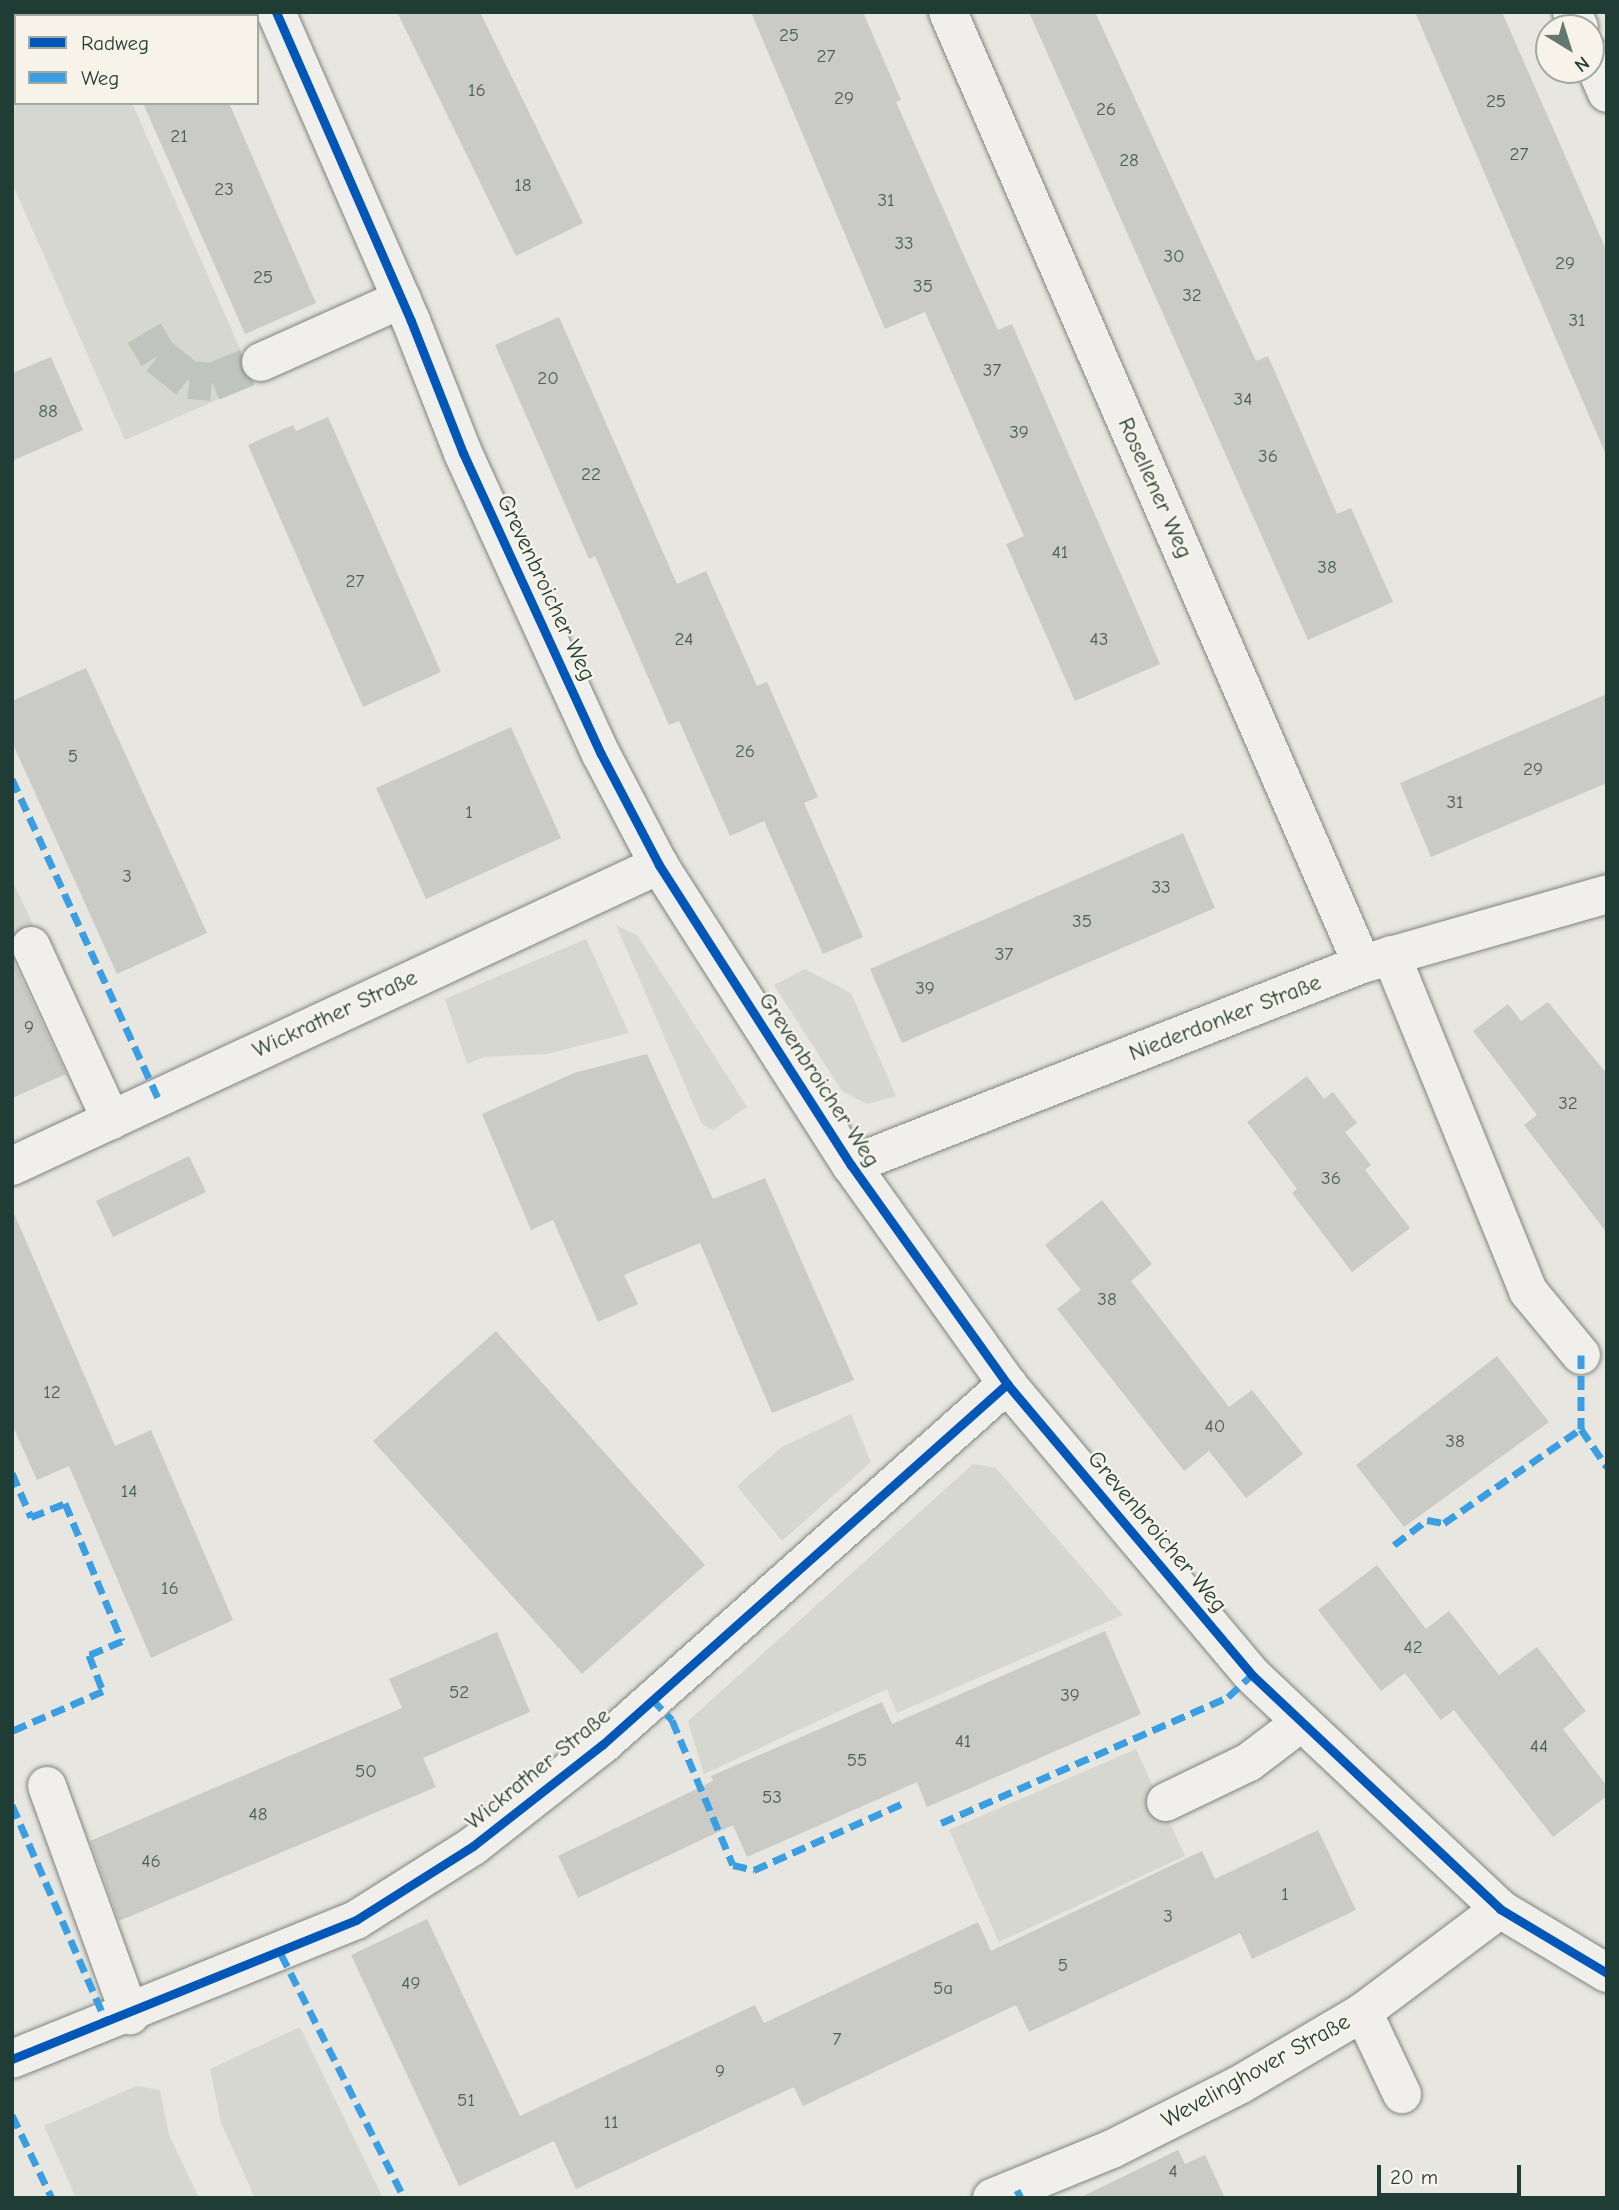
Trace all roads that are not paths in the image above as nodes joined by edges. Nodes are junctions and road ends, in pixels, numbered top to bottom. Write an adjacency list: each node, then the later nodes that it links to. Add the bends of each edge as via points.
1 (276, 12): 3 (street, Grevenbroicher Weg)
2 (948, 12): 8 (street, Rosellener Weg)
3 (402, 299): 4 (street); 5 (street, Grevenbroicher Weg, via 497,528 601,754)
4 (261, 362)
5 (659, 865): 9 (street, Wickrather Straße); 10 (street, Grevenbroicher Weg)
6 (1607, 894): 8 (street, Niederdonker Straße)
7 (31, 946): 9 (street)
8 (1377, 959): 10 (street, Niederdonker Straße); 12 (street, Rosellener Weg, via 1528,1291)
9 (111, 1119): 11 (street, Wickrather Straße)
10 (851, 1165): 13 (street, Grevenbroicher Weg)
11 (12, 1166)
12 (1581, 1355)
13 (1007, 1384): 14 (street, Grevenbroicher Weg, via 1252,1675); 20 (street, Wickrather Straße, via 602,1745 473,1846 356,1920)
14 (1299, 1724): 16 (street, via 1249,1762); 17 (street, Grevenbroicher Weg)
15 (47, 1786): 20 (street)
16 (1166, 1802)
17 (1500, 1909): 18 (street, Grevenbroicher Weg); 19 (street, Wevelinghover Straße)
18 (1607, 1973)
19 (1363, 2012): 22 (street); 23 (street, Wevelinghover Straße, via 1241,2084 1112,2149)
20 (130, 2015): 21 (street, Wickrather Straße)
21 (12, 2059)
22 (1402, 2094)
23 (992, 2198)

